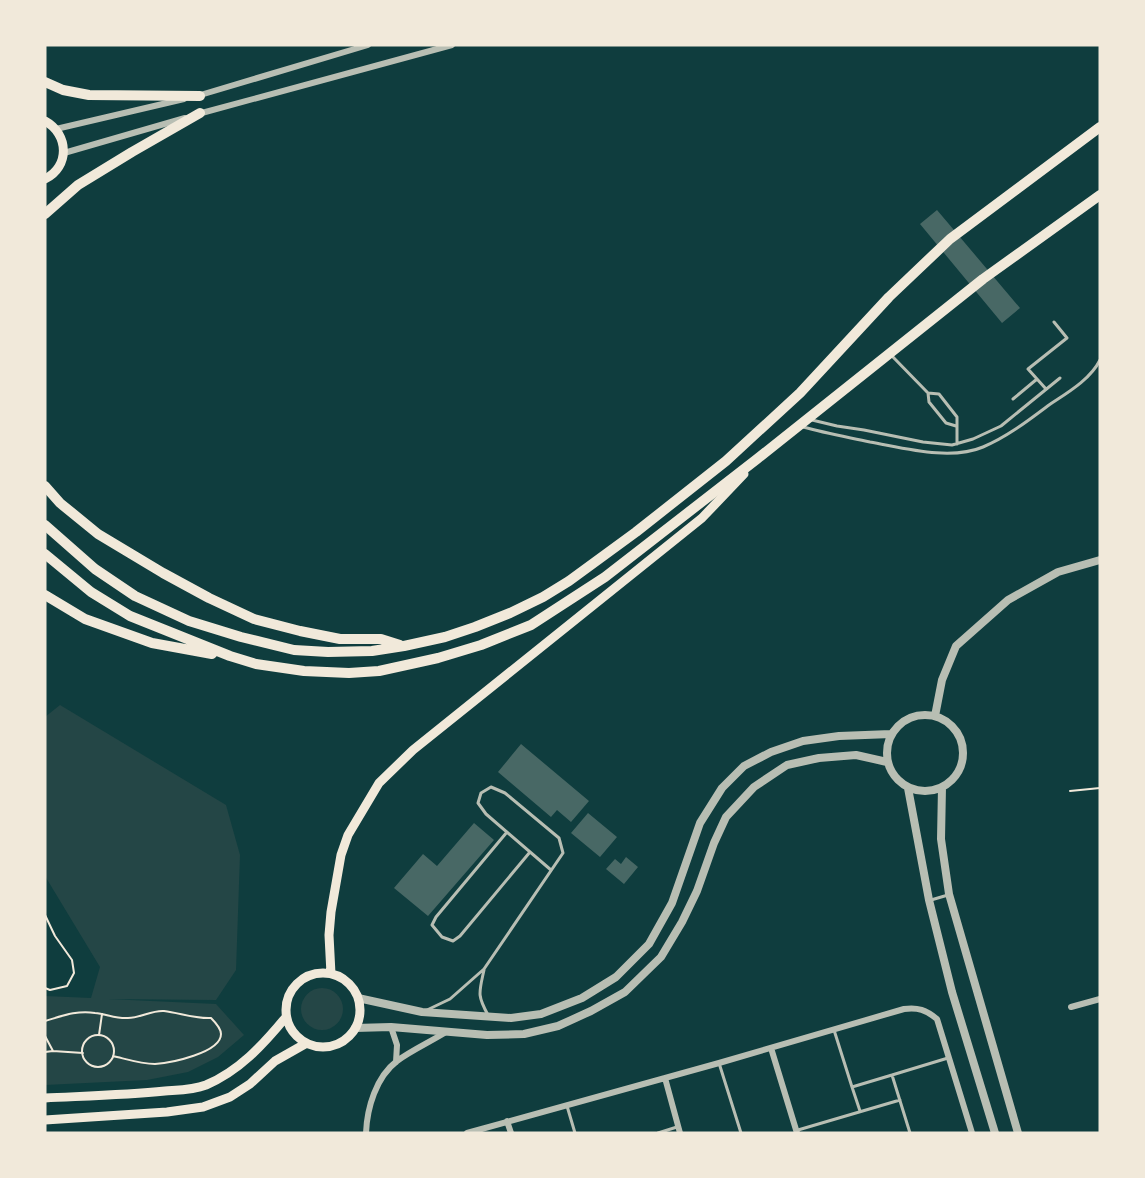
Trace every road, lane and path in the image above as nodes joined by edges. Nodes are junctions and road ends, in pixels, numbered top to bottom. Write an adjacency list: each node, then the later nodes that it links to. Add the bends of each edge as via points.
1 (368, 45): 4 (street)
2 (452, 45): 5 (street)
3 (45, 82): 4 (highway, via 89,95)
4 (200, 96): 8 (street)
5 (200, 113): 9 (street); 12 (highway, via 78,185)
6 (45, 121): 8 (main road)
7 (1100, 127): 30 (highway, via 950,239 889,297 800,393 726,461 636,532 543,597 475,627)
8 (56, 129): 9 (main road)
9 (64, 153): 10 (main road, via 62,163)
10 (45, 179)
11 (1100, 195): 14 (highway)
12 (45, 214)
13 (1054, 322): 17 (lane, via 1067,338 1028,369)
14 (889, 353): 19 (lane); 21 (highway)
15 (1100, 360): 21 (lane, via 1095,370 1070,391 1010,433 982,448 958,453 937,454 828,434)
16 (1060, 378): 18 (lane)
17 (1037, 379): 18 (lane); 20 (lane)
18 (1046, 390): 23 (lane, via 1001,426)
19 (928, 393): 22 (lane, via 928,402 946,423); 22 (lane, via 939,394 957,417)
20 (1013, 399)
21 (802, 422): 23 (lane); 24 (highway)
22 (956, 426): 23 (lane)
23 (957, 444)
24 (758, 459): 31 (highway, via 605,577 531,625 481,645 389,669 349,673 275,667); 46 (main road, via 702,518 413,750 379,783 348,835 341,855 329,935)
25 (45, 486): 30 (highway, via 98,534 163,573 254,619 300,632 340,639 381,639)
26 (45, 525): 30 (highway, via 127,591 189,621 294,650 372,651)
27 (45, 555): 31 (highway, via 91,592 130,616)
28 (1100, 560): 32 (street, via 1058,573 1008,600 956,646 942,680)
29 (45, 595): 31 (highway, via 85,619 152,643)
30 (404, 646)
31 (230, 656)
32 (935, 716): 33 (street, via 910,717); 35 (street, via 955,728 963,749 959,771)
33 (891, 734): 34 (street); 54 (street, via 803,741 744,766 722,788 700,823 672,903 649,944 616,977 582,998 541,1014)
34 (887, 762): 36 (street); 59 (street, via 856,755 819,758 786,765 754,787 726,817 697,891 661,957 625,992 558,1026 524,1034)
35 (942, 787): 36 (street, via 931,791); 42 (street, via 941,838)
36 (908, 788): 43 (street)
37 (1100, 788): 38 (path)
38 (1070, 791)
39 (507, 832): 40 (lane); 40 (lane, via 436,916 432,925 441,937 453,941 460,936); 41 (lane, via 478,803 481,793 491,787 505,793 559,838 563,853)
40 (530, 852): 41 (lane)
41 (551, 870): 45 (lane)
42 (949, 894): 43 (lane); 91 (street)
43 (929, 900): 90 (street)
44 (45, 915): 47 (path, via 72,960 74,973 67,986)
45 (484, 969): 51 (lane, via 450,999); 54 (lane, via 480,1000)
46 (331, 974): 48 (main road, via 348,982); 53 (main road, via 309,975 300,981 288,997)
47 (45, 988)
48 (358, 998): 51 (street); 57 (main road, via 359,1019)
49 (1100, 999): 50 (street)
50 (1071, 1007)
51 (422, 1012): 54 (street)
52 (102, 1014): 55 (path, via 76,1012); 60 (path); 67 (path, via 135,1018 165,1011 211,1018 220,1029 219,1040 210,1048 173,1062 153,1064)
53 (286, 1017): 62 (main road, via 289,1028); 74 (main road, via 246,1060 202,1086)
54 (489, 1017)
55 (45, 1021)
56 (391, 1027): 57 (street); 59 (street); 69 (street, via 397,1045)
57 (355, 1028): 62 (main road, via 339,1044)
58 (834, 1030): 63 (street); 68 (street, via 916,1007 937,1019); 73 (lane)
59 (446, 1032): 69 (street)
60 (99, 1035): 66 (path, via 85,1043); 67 (path, via 112,1043)
61 (45, 1036): 64 (path)
62 (305, 1044): 78 (main road, via 275,1061 230,1097 203,1107 167,1113)
63 (771, 1048): 70 (street); 82 (street)
64 (53, 1051): 65 (path); 66 (path)
65 (45, 1052)
66 (83, 1053): 67 (path, via 87,1062 95,1066 109,1063)
67 (113, 1056)
68 (950, 1057): 71 (lane); 89 (street)
69 (396, 1062): 81 (street, via 374,1092)
70 (719, 1063): 72 (street); 87 (lane)
71 (892, 1075): 73 (lane); 75 (lane)
72 (665, 1078): 76 (street); 80 (street)
73 (852, 1087): 77 (lane)
74 (45, 1098)
75 (900, 1100): 77 (lane); 88 (lane)
76 (567, 1105): 79 (street); 85 (lane)
77 (860, 1111): 82 (lane)
78 (45, 1120)
79 (507, 1121): 83 (street); 84 (street)
80 (680, 1130): 86 (lane)
81 (365, 1132)
82 (796, 1132)
83 (467, 1133)
84 (511, 1133)
85 (575, 1133)
86 (658, 1133)
87 (741, 1133)
88 (910, 1133)
89 (972, 1133)
90 (995, 1133)
91 (1018, 1133)

